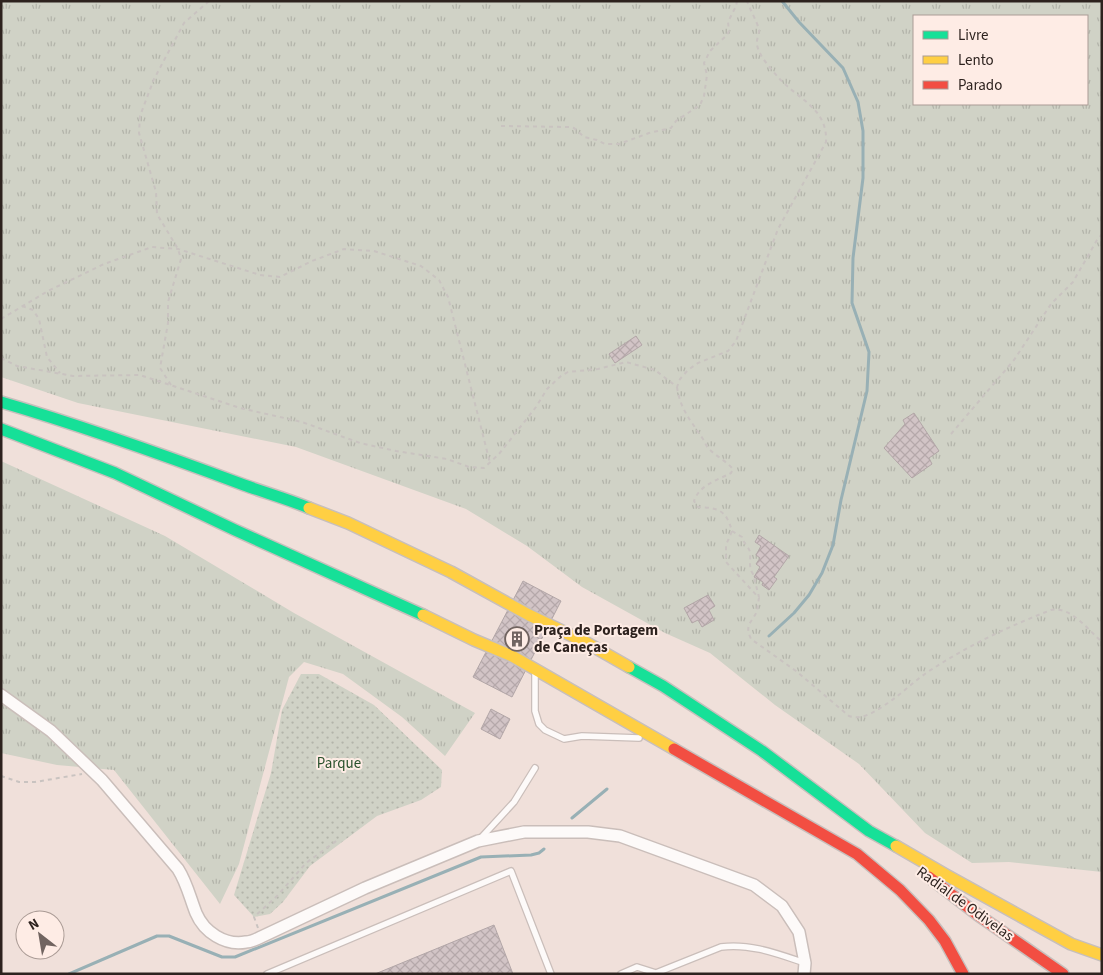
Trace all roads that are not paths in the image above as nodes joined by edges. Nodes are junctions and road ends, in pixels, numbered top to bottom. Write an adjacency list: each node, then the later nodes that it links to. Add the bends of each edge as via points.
1 (1, 402): 7 (highway, via 170,456 295,502 348,523 451,572 678,696 762,750)
2 (1, 429): 3 (highway, via 115,473 402,604)
3 (535, 669): 5 (highway); 5 (lane, via 535,711 539,724 545,730 564,739 582,736)
4 (1, 695): 8 (street, via 51,731 102,780 178,869 201,922 216,936 229,941 246,942 261,937 365,888)
5 (656, 738): 9 (highway)
6 (535, 768): 8 (lane, via 514,802)
7 (869, 831): 11 (highway, via 1071,944); 18 (highway, Radial de Odivelas, via 978,915)
8 (478, 841): 12 (street, via 524,832 588,832 620,836 754,885 782,906 799,932)
9 (856, 854): 10 (highway, Radial de Odivelas); 17 (highway, via 924,914 943,938)
10 (912, 885)
11 (1102, 955)
12 (805, 968): 13 (lane, via 763,949 732,946 721,947)
13 (655, 973): 16 (lane, via 637,967)
14 (267, 974): 15 (lane, via 511,872)
15 (551, 974)
16 (621, 974)
17 (963, 974)
18 (1063, 974)

